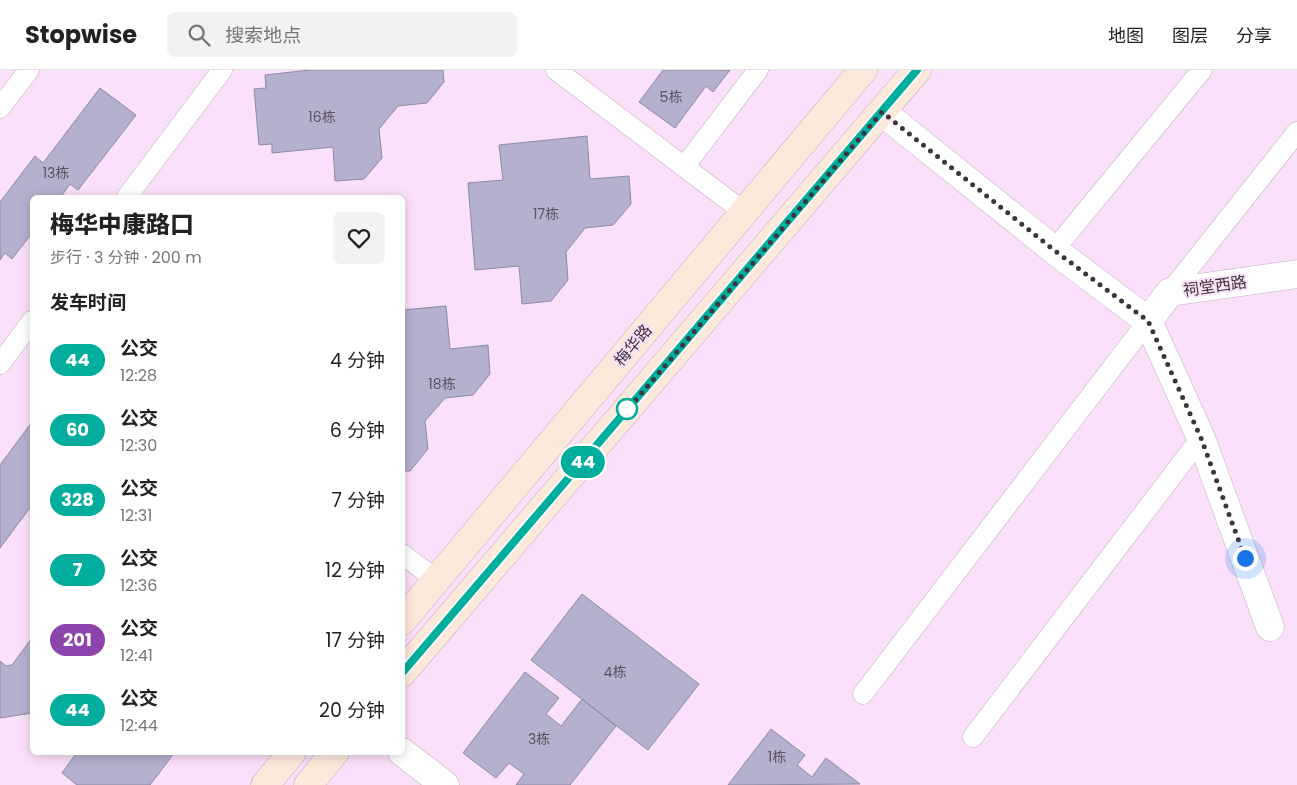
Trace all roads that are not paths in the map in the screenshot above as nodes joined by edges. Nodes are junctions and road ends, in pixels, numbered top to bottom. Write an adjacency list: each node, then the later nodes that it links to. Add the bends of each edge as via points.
1 (29, 70): 8 (lane)
2 (222, 70): 12 (lane)
3 (556, 70): 11 (lane)
4 (758, 70): 11 (lane)
5 (863, 70): 13 (main road, 梅华路)
6 (917, 70): 9 (main road)
7 (1202, 70): 14 (lane)
8 (0, 108)
9 (882, 112): 14 (street); 25 (main road)
10 (1297, 132): 16 (lane)
11 (684, 167): 13 (lane)
12 (128, 195)
13 (744, 212): 22 (main road, 梅华路)
14 (1054, 250): 17 (street)
15 (1297, 274): 16 (street, 祠堂西路)
16 (1170, 292): 17 (street, 祠堂西路)
17 (1148, 321): 20 (street); 26 (lane)
18 (30, 324): 19 (lane)
19 (0, 364)
20 (1201, 438): 24 (street); 27 (lane)
21 (405, 556): 22 (lane)
22 (437, 580): 23 (main road, 梅华路)
23 (405, 617)
24 (1270, 627)
25 (405, 669)
26 (863, 694)
27 (973, 737)
28 (405, 754): 33 (street)
29 (290, 755): 31 (main road)
30 (333, 755): 32 (main road)
31 (265, 785)
32 (308, 785)
33 (445, 785)

